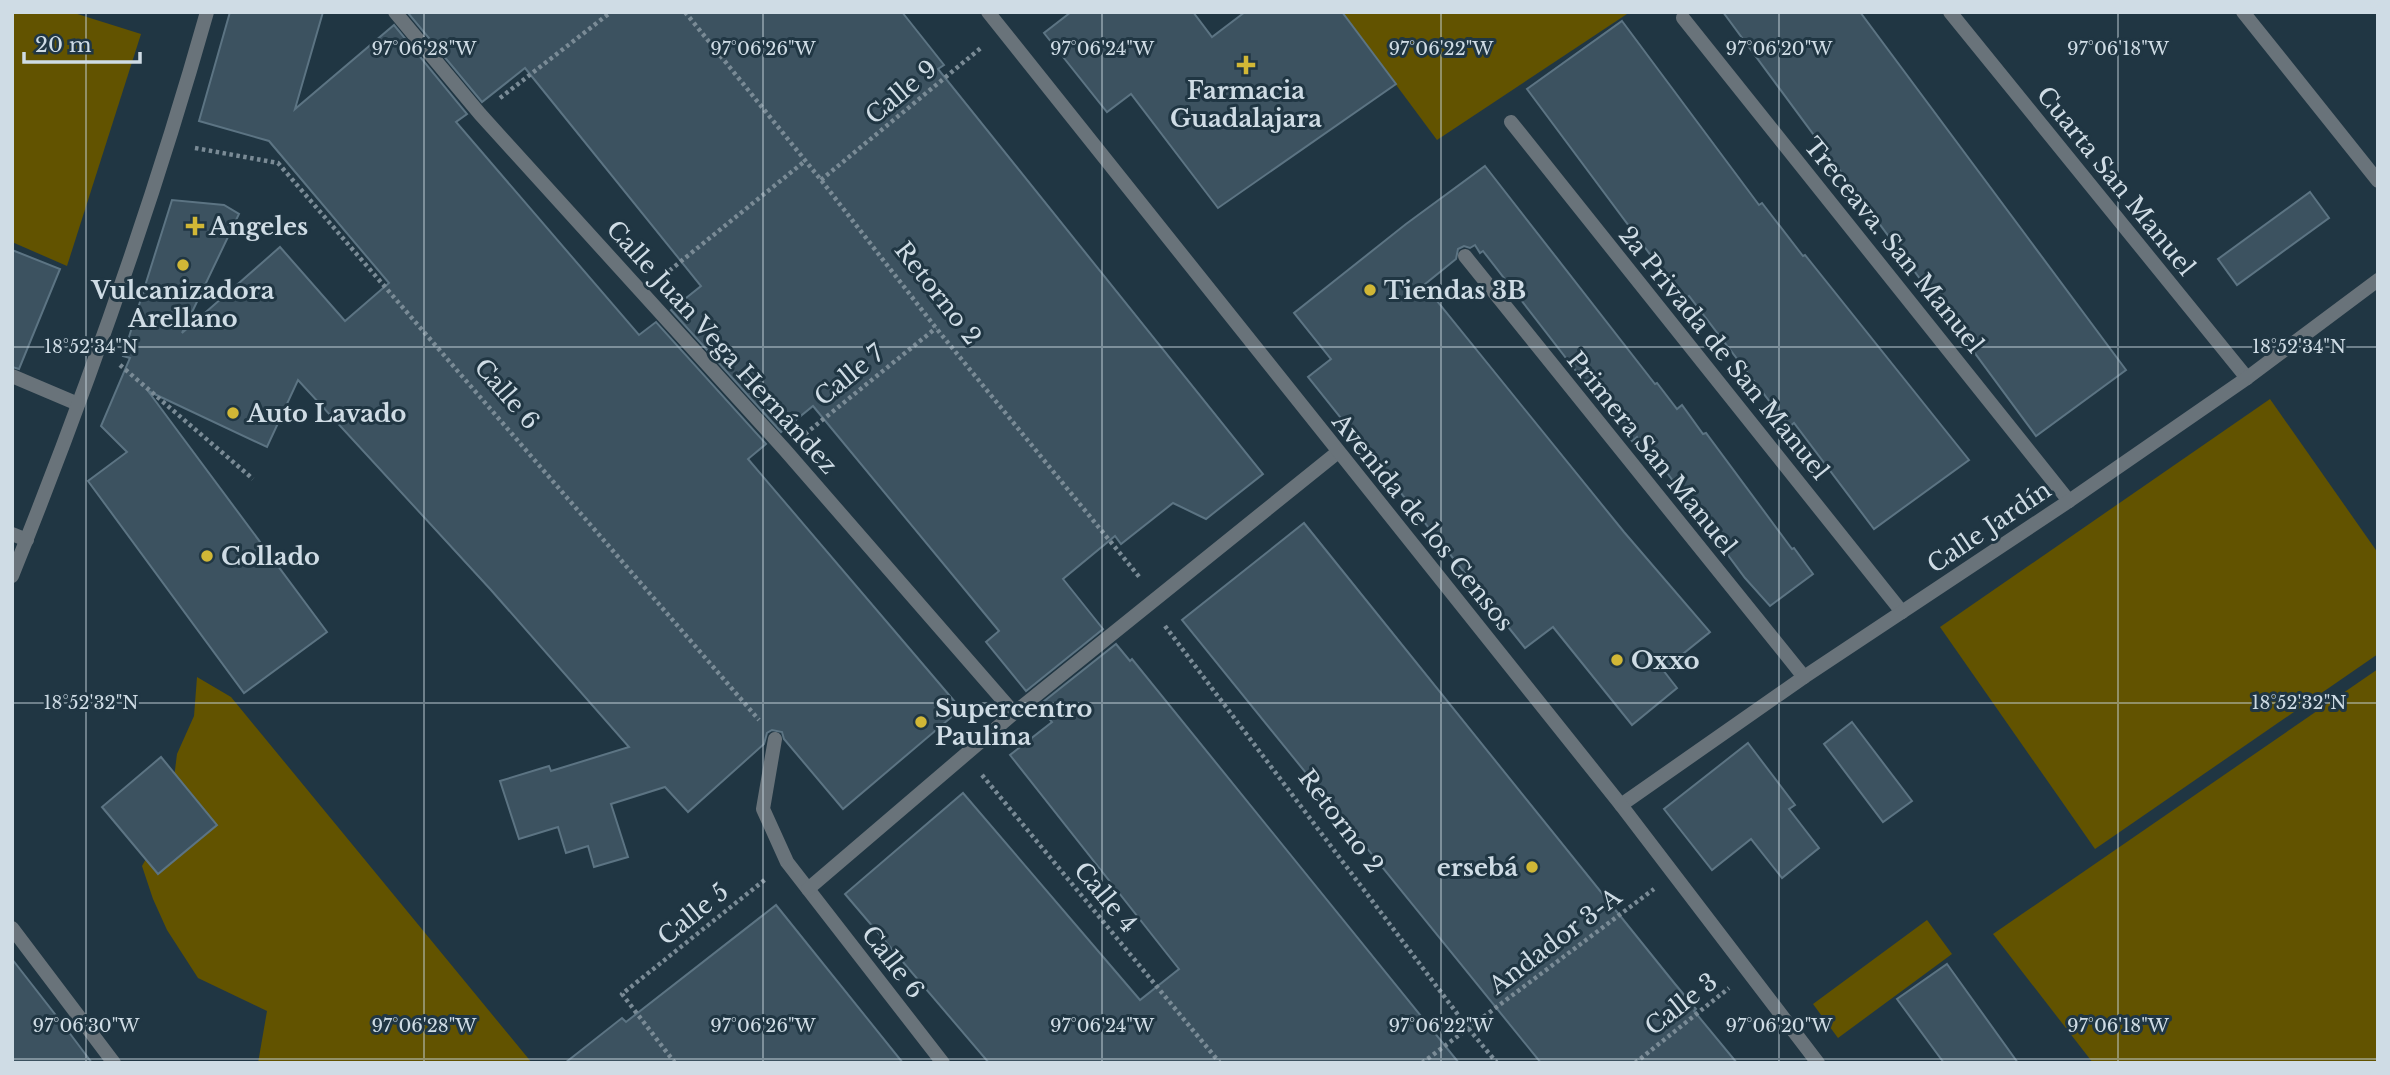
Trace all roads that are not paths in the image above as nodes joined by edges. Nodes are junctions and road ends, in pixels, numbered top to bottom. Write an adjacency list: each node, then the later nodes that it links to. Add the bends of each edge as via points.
1 (207, 12): 13 (street)
2 (395, 12): 21 (street, Calle Juan Vega Hernández, via 480,114 785,450)
3 (988, 12): 14 (street, Avenida de los Censos)
4 (1950, 12): 12 (street, Cuarta San Manuel)
5 (2243, 12): 8 (street)
6 (1683, 18): 15 (street, Treceava. San Manuel)
7 (1511, 122): 19 (street, 2a Privada de San Manuel)
8 (2378, 181)
9 (1465, 256): 20 (street, Primera San Manuel)
10 (2378, 281): 12 (street, Calle Jardín)
11 (12, 376): 13 (street)
12 (2247, 377): 15 (street, Calle Jardín)
13 (78, 404): 17 (street)
14 (1338, 452): 21 (street); 23 (street, Avenida de los Censos)
15 (2069, 500): 19 (street, Calle Jardín)
16 (12, 534): 17 (street)
17 (27, 540): 18 (street)
18 (12, 576)
19 (1902, 612): 20 (street, Calle Jardín)
20 (1804, 677): 23 (street, Calle Jardín)
21 (1014, 713): 24 (street)
22 (775, 739): 24 (street, Calle 6, via 763,809 787,862)
23 (1621, 805): 28 (street, Avenida de los Censos)
24 (808, 889): 27 (street, Calle 6)
25 (12, 928): 26 (street)
26 (114, 1063)
27 (943, 1063)
28 (1818, 1063)

